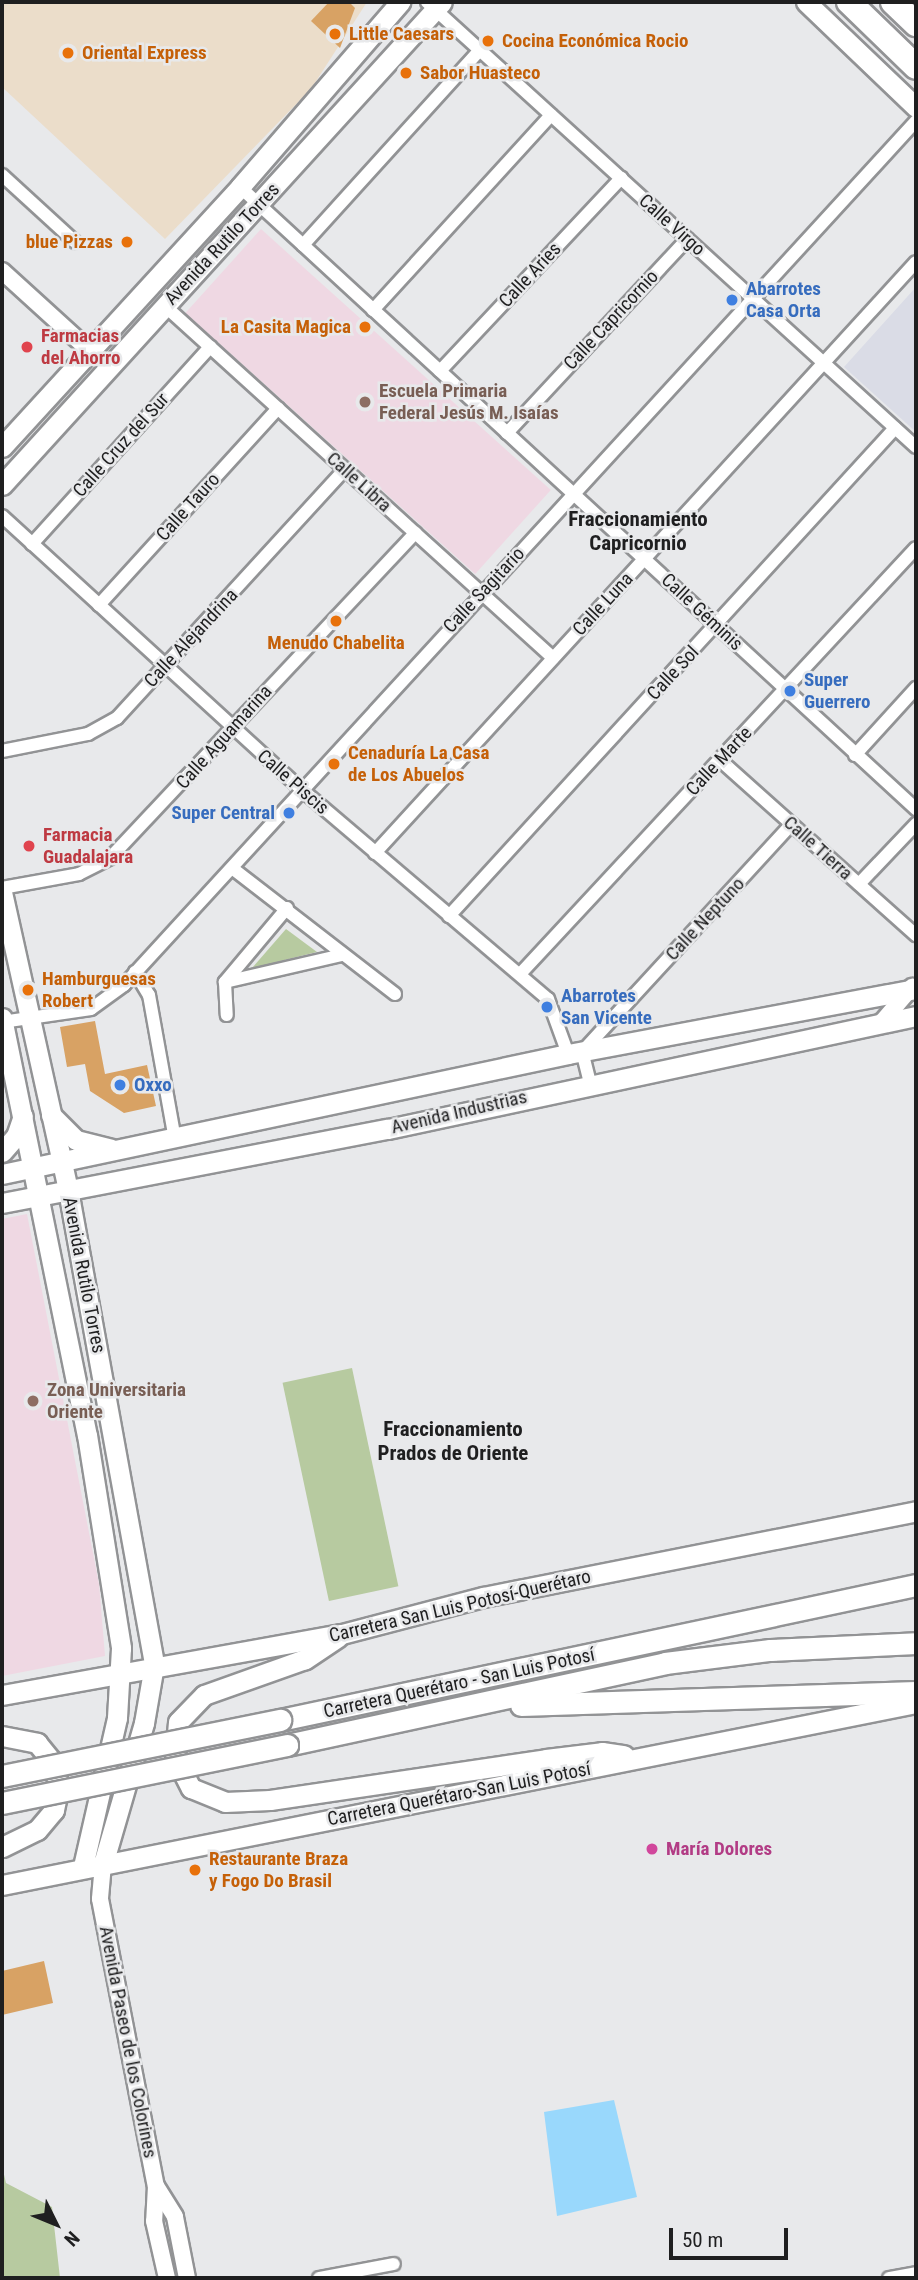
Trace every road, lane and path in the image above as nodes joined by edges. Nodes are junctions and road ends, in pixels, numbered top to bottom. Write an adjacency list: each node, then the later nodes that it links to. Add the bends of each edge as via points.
1 (400, 2): 14 (main road, Avenida Rutilo Torres)
2 (806, 2): 9 (main road)
3 (849, 2): 8 (highway)
4 (892, 2): 6 (highway)
5 (435, 4): 7 (street, Calle Virgo); 15 (main road, Avenida Rutilo Torres)
6 (916, 24)
7 (480, 50): 10 (street, Calle Virgo); 18 (street)
8 (915, 66)
9 (916, 107)
10 (551, 115): 13 (street, Calle Virgo); 23 (street)
11 (916, 121): 21 (street, Calle Sagitario)
12 (2, 175): 17 (street)
13 (621, 178): 16 (street, Calle Virgo); 27 (street, Calle Aries)
14 (240, 187): 15 (street, Calle Géminis); 25 (main road, Avenida Rutilo Torres)
15 (259, 205): 18 (street, Calle Géminis); 22 (main road, Avenida Rutilo Torres)
16 (687, 239): 21 (street, Calle Virgo); 30 (street, Calle Capricornio)
17 (75, 242)
18 (303, 246): 23 (street, Calle Géminis)
19 (916, 262): 26 (street, Calle Luna)
20 (4, 277): 25 (street)
21 (755, 300): 26 (street, Calle Virgo); 35 (street, Calle Sagitario)
22 (165, 306): 24 (street, Calle Libra); 34 (main road, Avenida Rutilo Torres)
23 (373, 310): 27 (street, Calle Géminis)
24 (211, 347): 28 (street, Calle Libra); 38 (street, Calle Cruz del Sur)
25 (91, 352): 31 (main road, Avenida Rutilo Torres)
26 (824, 363): 29 (street, Calle Virgo); 40 (street, Calle Luna)
27 (440, 371): 30 (street, Calle Géminis)
28 (278, 408): 33 (street, Calle Libra); 42 (street, Calle Tauro)
29 (895, 428): 32 (street, Calle Virgo); 43 (street, Calle Sol)
30 (507, 433): 35 (street, Calle Géminis)
31 (2, 447)
32 (916, 447)
33 (345, 469): 37 (street, Calle Libra); 45 (street, Calle Alejandrina)
34 (2, 485)
35 (573, 494): 40 (street, Calle Géminis); 41 (street, Calle Sagitario)
36 (2, 516): 38 (street, Calle Piscis)
37 (415, 533): 41 (street, Calle Libra); 48 (street, Calle Aguamarina)
38 (32, 544): 42 (street, Calle Piscis)
39 (916, 548): 47 (street, Calle Marte)
40 (645, 560): 43 (street, Calle Géminis); 44 (street, Calle Luna)
41 (482, 593): 44 (street, Calle Libra); 52 (street, Calle Sagitario)
42 (99, 605): 45 (street, Calle Piscis)
43 (716, 625): 47 (street, Calle Géminis); 61 (street, Calle Sol)
44 (553, 658): 56 (street, Calle Luna)
45 (166, 666): 48 (street, Calle Piscis); 49 (street, Calle Alejandrina, via 117,718 88,734)
46 (916, 688): 50 (street)
47 (786, 689): 50 (street, Calle Géminis); 51 (street, Calle Marte)
48 (232, 727): 52 (street, Calle Piscis); 59 (street, Calle Aguamarina, via 110,858 79,874)
49 (2, 751)
50 (855, 755): 53 (street, Calle Géminis)
51 (720, 760): 54 (street, Calle Tierra); 65 (street, Calle Marte)
52 (301, 789): 56 (street, Calle Piscis); 57 (street, Calle Sagitario)
53 (916, 809)
54 (792, 824): 58 (street, Calle Tierra); 76 (street, Calle Neptuno)
55 (916, 824): 58 (street)
56 (375, 853): 61 (street, Calle Piscis)
57 (232, 868): 60 (street); 64 (street, Calle Sagitario)
58 (859, 884): 62 (street, Calle Tierra)
59 (2, 890): 71 (main road, Avenida Rutilo Torres)
60 (287, 908): 63 (street); 66 (street)
61 (449, 916): 65 (street, Calle Piscis)
62 (916, 935)
63 (342, 955): 66 (street); 68 (street)
64 (135, 972): 71 (street, Calle Sagitario, via 91,1009); 80 (street, via 149,995)
65 (521, 973): 76 (street, Calle Piscis, via 548,999)
66 (225, 982): 70 (street)
67 (914, 987): 69 (main road, Avenida Industrias); 74 (street)
68 (395, 994)
69 (838, 1004): 75 (main road); 76 (main road, Avenida Industrias)
70 (227, 1015)
71 (29, 1016): 73 (street, Calle Sagitario); 79 (main road, Avenida Rutilo Torres)
72 (916, 1016): 74 (main road, Avenida Industrias)
73 (2, 1021): 78 (main road, Avenida Rutilo Torres)
74 (881, 1023): 75 (main road, Avenida Industrias)
75 (841, 1031): 77 (main road, Avenida Industrias)
76 (575, 1053): 77 (street); 80 (main road, Avenida Industrias)
77 (590, 1083): 86 (main road, Avenida Industrias, via 388,1129)
78 (23, 1115): 82 (main road, via 16,1136); 84 (main road, Avenida Rutilo Torres)
79 (50, 1115): 81 (main road, via 76,1140); 83 (main road, Avenida Rutilo Torres)
80 (175, 1139): 81 (main road, Avenida Industrias)
81 (115, 1151): 83 (main road, Avenida Industrias)
82 (2, 1152)
83 (61, 1163): 84 (main road, Avenida Industrias); 86 (main road, Avenida Rutilo Torres)
84 (33, 1167): 85 (main road, Avenida Industrias); 87 (main road, Avenida Rutilo Torres)
85 (2, 1174)
86 (68, 1190): 87 (main road, Avenida Industrias); 95 (main road, Avenida Rutilo Torres)
87 (38, 1196): 88 (main road, Avenida Industrias); 96 (main road, Avenida Rutilo Torres, via 87,1435)
88 (2, 1203)
89 (916, 1511): 93 (main road, Carretera San Luis Potosí-Querétaro, via 483,1597)
90 (916, 1569): 92 (highway)
91 (916, 1585): 92 (highway, Carretera Querétaro - San Luis Potosí)
92 (850, 1600): 103 (highway, Carretera Querétaro - San Luis Potosí, bridge)
93 (342, 1634): 95 (main road, Carretera San Luis Potosí-Querétaro); 102 (main road, via 305,1660 204,1695 178,1722 175,1757 191,1788 225,1802 270,1800 602,1752)
94 (916, 1643): 100 (highway, Carretera Querétaro - San Luis Potosí, via 770,1650 665,1663)
95 (154, 1665): 96 (main road, Carretera San Luis Potosí-Querétaro); 106 (main road, Avenida Rutilo Torres, via 144,1723)
96 (123, 1671): 98 (main road, Carretera San Luis Potosí-Querétaro); 107 (main road, Avenida Rutilo Torres)
97 (916, 1692): 100 (highway)
98 (2, 1695)
99 (916, 1703): 102 (main road, Carretera Querétaro-San Luis Potosí)
100 (466, 1706): 104 (highway, Carretera Querétaro - San Luis Potosí, bridge)
101 (2, 1736): 105 (main road, via 37,1744 51,1760 59,1786 54,1810 37,1830)
102 (640, 1758): 106 (main road, Carretera Querétaro-San Luis Potosí)
103 (2, 1776)
104 (2, 1803)
105 (2, 1847)
106 (103, 1864): 107 (main road, Carretera Querétaro-San Luis Potosí); 109 (street, Avenida Paseo de los Colorines)
107 (83, 1867): 108 (main road, Carretera Querétaro-San Luis Potosí); 109 (street, Avenida Paseo de los Colorines)
108 (2, 1885)
109 (100, 1899): 110 (street, Avenida Paseo de los Colorines)
110 (156, 2186): 111 (street, Avenida Paseo de los Colorines); 112 (street, Avenida Paseo de los Colorines)
111 (175, 2217): 112 (street); 113 (street, Avenida Paseo de los Colorines)
112 (154, 2221): 114 (street, Avenida Paseo de los Colorines)
113 (181, 2245): 114 (street); 118 (street, Avenida Paseo de los Colorines)
114 (162, 2249): 117 (street, Avenida Paseo de los Colorines)
115 (394, 2264): 119 (street)
116 (916, 2273): 120 (street)
117 (167, 2278)
118 (187, 2278)
119 (319, 2278)
120 (889, 2278)

